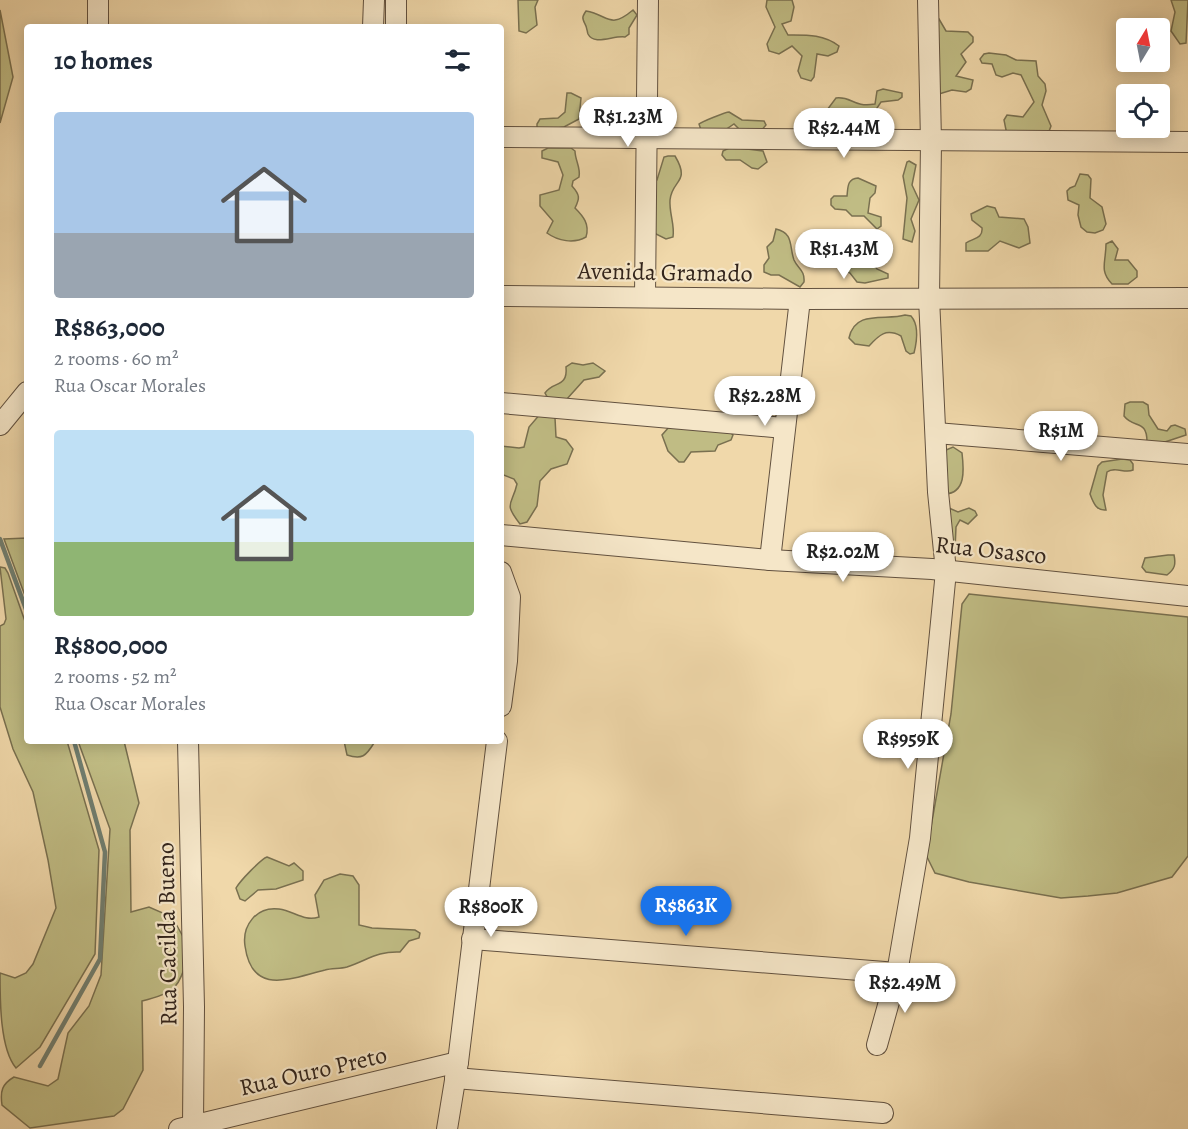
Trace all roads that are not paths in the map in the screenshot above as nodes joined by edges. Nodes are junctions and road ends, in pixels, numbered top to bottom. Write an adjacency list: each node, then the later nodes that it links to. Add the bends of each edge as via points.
1 (98, 0): 6 (street)
2 (374, 0): 7 (street)
3 (396, 0): 8 (street)
4 (648, 0): 10 (street)
5 (928, 0): 11 (street)
6 (98, 24)
7 (374, 24)
8 (396, 24)
9 (504, 138): 10 (street)
10 (647, 138): 11 (street); 14 (street)
11 (931, 142): 12 (street); 16 (street)
12 (1188, 142)
13 (504, 296): 14 (street, Avenida Gramado)
14 (645, 296): 17 (street, Avenida Gramado)
15 (1188, 297): 16 (street, Avenida Gramado)
16 (929, 298): 17 (street, Avenida Gramado); 22 (street)
17 (800, 299): 21 (street)
18 (24, 396): 20 (street)
19 (504, 403): 21 (street)
20 (0, 425)
21 (784, 428): 25 (street)
22 (936, 433): 23 (street); 26 (street)
23 (1188, 454)
24 (504, 535): 25 (street, Rua Osasco)
25 (770, 560): 26 (street, Rua Osasco)
26 (946, 571): 28 (street, Rua Osasco); 33 (street, via 920,838)
27 (504, 580): 29 (street, via 510,597)
28 (1188, 596)
29 (504, 684)
30 (188, 744): 37 (street, Rua Cacilda Bueno, via 194,1007)
31 (497, 744): 32 (street)
32 (472, 939): 33 (street); 35 (street)
33 (897, 973): 34 (street)
34 (878, 1045)
35 (457, 1070): 36 (street, Rua Ouro Preto); 37 (street, Rua Ouro Preto); 38 (street)
36 (883, 1113)
37 (186, 1127)
38 (447, 1129)

